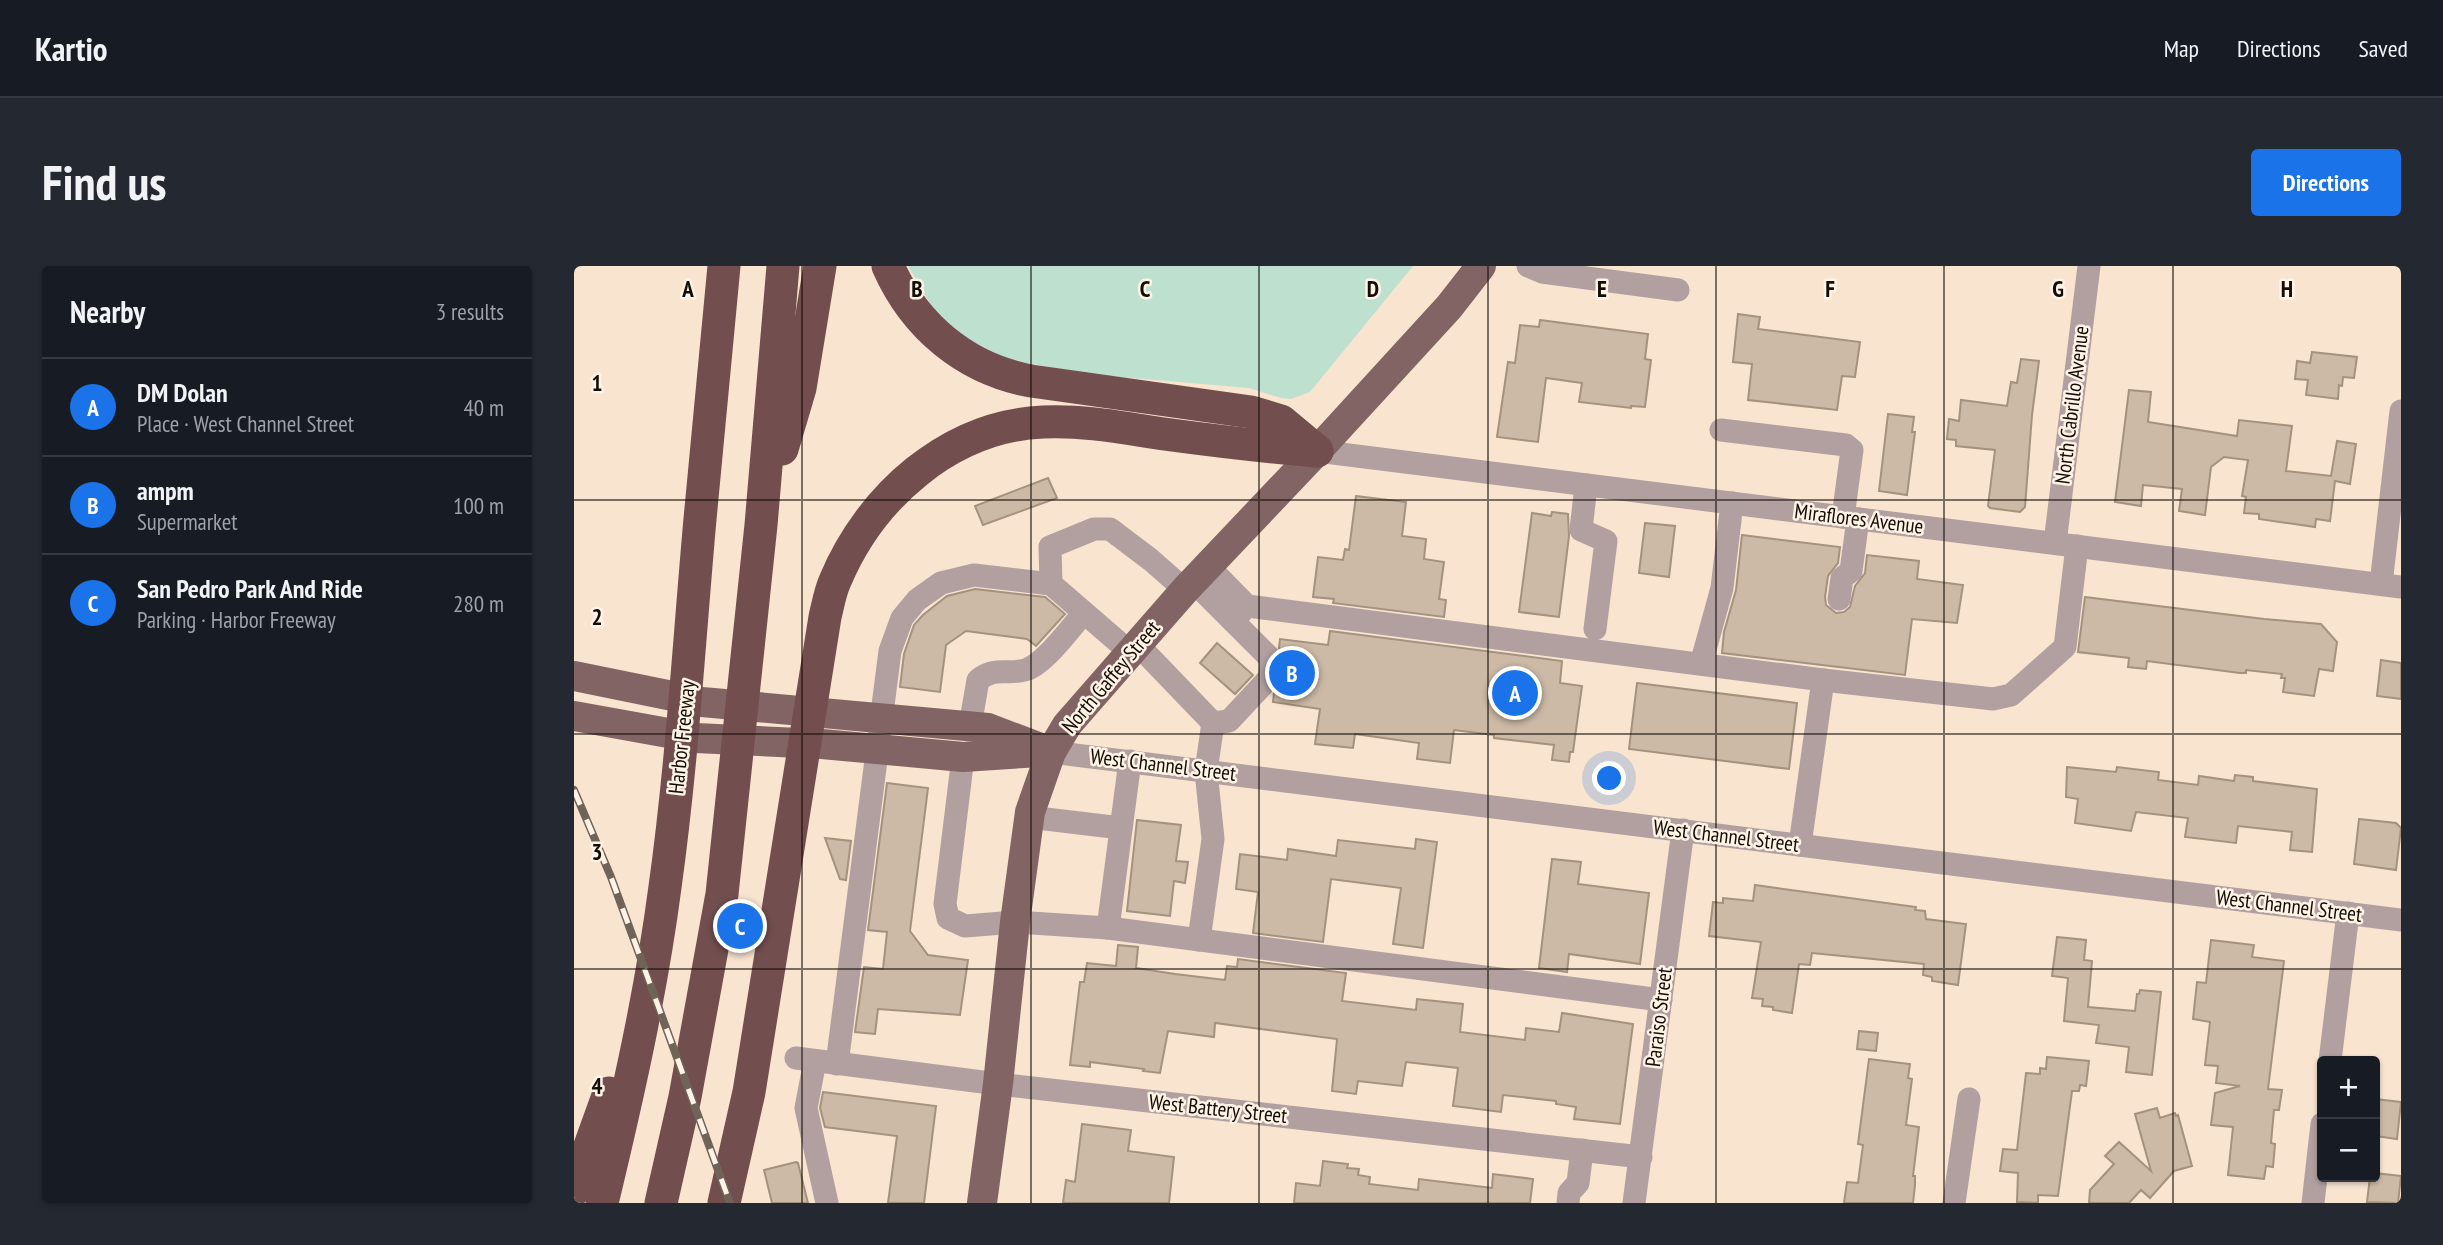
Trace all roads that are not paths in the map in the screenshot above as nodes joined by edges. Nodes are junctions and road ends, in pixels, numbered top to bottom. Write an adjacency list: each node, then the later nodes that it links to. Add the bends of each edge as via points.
1 (724, 266): 46 (highway, Harbor Freeway, via 688,686)
2 (783, 266): 15 (highway)
3 (820, 266): 15 (highway, via 800,388)
4 (888, 266): 11 (highway, via 917,315 955,350 985,368 1031,382 1251,412 1281,421)
5 (1481, 266): 11 (main road, North Gaffey Street)
6 (1528, 266): 8 (street, via 1542,272)
7 (2089, 266): 16 (street, North Cabrillo Avenue)
8 (1678, 290)
9 (2401, 411): 19 (street)
10 (1721, 430): 14 (street, via 1846,445 1852,450)
11 (1318, 451): 12 (street, Miraflores Avenue); 17 (main road, North Gaffey Street); 58 (highway, via 1083,422 1015,425 943,453 918,470 875,513 834,582 749,1091)
12 (1586, 485): 13 (street, Miraflores Avenue); 23 (street, via 1581,530 1606,541)
13 (1732, 503): 14 (street, Miraflores Avenue); 25 (street, via 1721,588)
14 (1851, 518): 16 (street, Miraflores Avenue); 20 (street, via 1851,572 1842,578)
15 (761, 525): 57 (highway, via 722,894)
16 (2066, 545): 19 (street, Miraflores Avenue); 27 (street, North Cabrillo Avenue, via 2065,647 2011,695 1993,699)
17 (1196, 579): 18 (street, via 1151,560 1110,529 1094,528 1050,547); 22 (street); 24 (main road, North Gaffey Street)
18 (1051, 584): 21 (street); 29 (street, via 974,575 941,583 916,600 902,618 890,651)
19 (2391, 585)
20 (1839, 598)
21 (1084, 613): 24 (street); 31 (street, via 1039,662 1026,670 989,672 978,680)
22 (1240, 613): 25 (street, North Cabrillo Avenue); 30 (street, via 1271,659 1270,677 1229,721)
23 (1595, 629)
24 (1134, 649): 30 (street); 33 (main road, North Gaffey Street, via 1067,725)
25 (1701, 664): 27 (street, North Cabrillo Avenue)
26 (574, 676): 29 (main road, West Channel Street, via 702,702)
27 (1823, 680): 40 (street)
28 (574, 716): 32 (main road, West Channel Street, via 696,738)
29 (882, 718): 31 (main road, West Channel Street); 32 (street)
30 (1213, 723): 36 (street)
31 (970, 726): 33 (main road, West Channel Street, via 988,728)
32 (878, 749): 34 (main road, West Channel Street); 49 (street)
33 (1051, 752): 34 (main road, West Channel Street); 35 (street, West Channel Street); 37 (main road, North Gaffey Street)
34 (964, 757): 43 (street, via 945,904 948,918 965,926)
35 (1130, 761): 36 (street, West Channel Street); 38 (street)
36 (1206, 771): 39 (street, West Channel Street); 45 (street, via 1213,839)
37 (1029, 817): 38 (street); 43 (main road, North Gaffey Street)
38 (1121, 828): 44 (street)
39 (1683, 830): 40 (street, West Channel Street); 47 (street, Paraiso Street)
40 (1800, 845): 41 (street, West Channel Street)
41 (2348, 913): 42 (street, West Channel Street); 48 (street)
42 (2401, 920)
43 (1014, 922): 44 (street); 50 (main road, North Gaffey Street)
44 (1108, 928): 45 (street)
45 (1199, 940): 47 (street)
46 (651, 979): 55 (highway); 56 (highway, Harbor Freeway)
47 (1661, 1000): 53 (street, Paraiso Street)
48 (2331, 1056)
49 (816, 1061): 50 (street, West Battery Street); 59 (street, via 806,1108)
50 (998, 1084): 52 (street, West Battery Street); 60 (main road, North Gaffey Street)
51 (1969, 1099): 63 (street)
52 (1581, 1150): 53 (street, West Battery Street); 61 (street, via 1577,1182)
53 (1641, 1157): 62 (street, Paraiso Street)
54 (2317, 1168): 64 (street)
55 (574, 1190)
56 (601, 1203)
57 (661, 1203)
58 (724, 1203)
59 (827, 1203)
60 (982, 1203)
61 (1568, 1203)
62 (1634, 1203)
63 (1954, 1203)
64 (2313, 1203)

